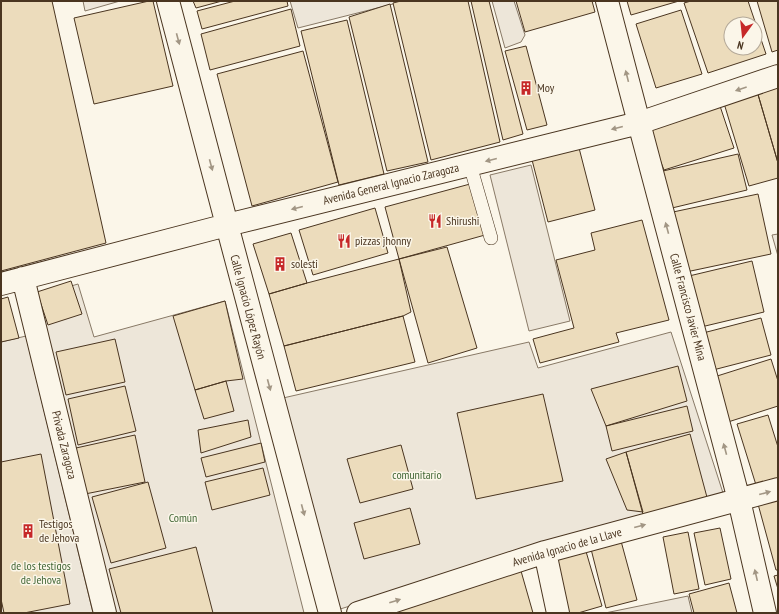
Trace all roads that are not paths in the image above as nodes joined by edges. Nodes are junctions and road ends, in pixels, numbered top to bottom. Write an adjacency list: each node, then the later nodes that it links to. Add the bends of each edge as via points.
1 (168, 1): 6 (street, Calle Ignacio López Rayón, one-way to 6)
2 (608, 1): 4 (street, Calle Francisco Javier Mina, one-way to 2)
3 (778, 76): 4 (street, Avenida General Ignacio Zaragoza, one-way to 4)
4 (639, 123): 5 (street, Avenida General Ignacio Zaragoza, one-way to 5); 11 (street, Calle Francisco Javier Mina, one-way to 4)
5 (470, 165): 6 (street, Avenida General Ignacio Zaragoza, one-way to 6); 7 (lane)
6 (227, 225): 8 (street, Avenida General Ignacio Zaragoza); 14 (street, Calle Ignacio López Rayón, one-way to 14)
7 (491, 238)
8 (23, 278): 9 (street, Avenida General Ignacio Zaragoza); 13 (street, Privada Zaragoza)
9 (1, 284)
10 (778, 489): 11 (street, Avenida Ignacio de la Llave, one-way to 10)
11 (739, 500): 12 (street, Avenida Ignacio de la Llave, one-way to 11); 17 (street, Calle Francisco Javier Mina, one-way to 11)
12 (545, 552): 15 (street, Avenida Ignacio de la Llave, one-way to 12); 16 (street)
13 (106, 613)
14 (330, 613)
15 (358, 613)
16 (558, 613)
17 (765, 613)

